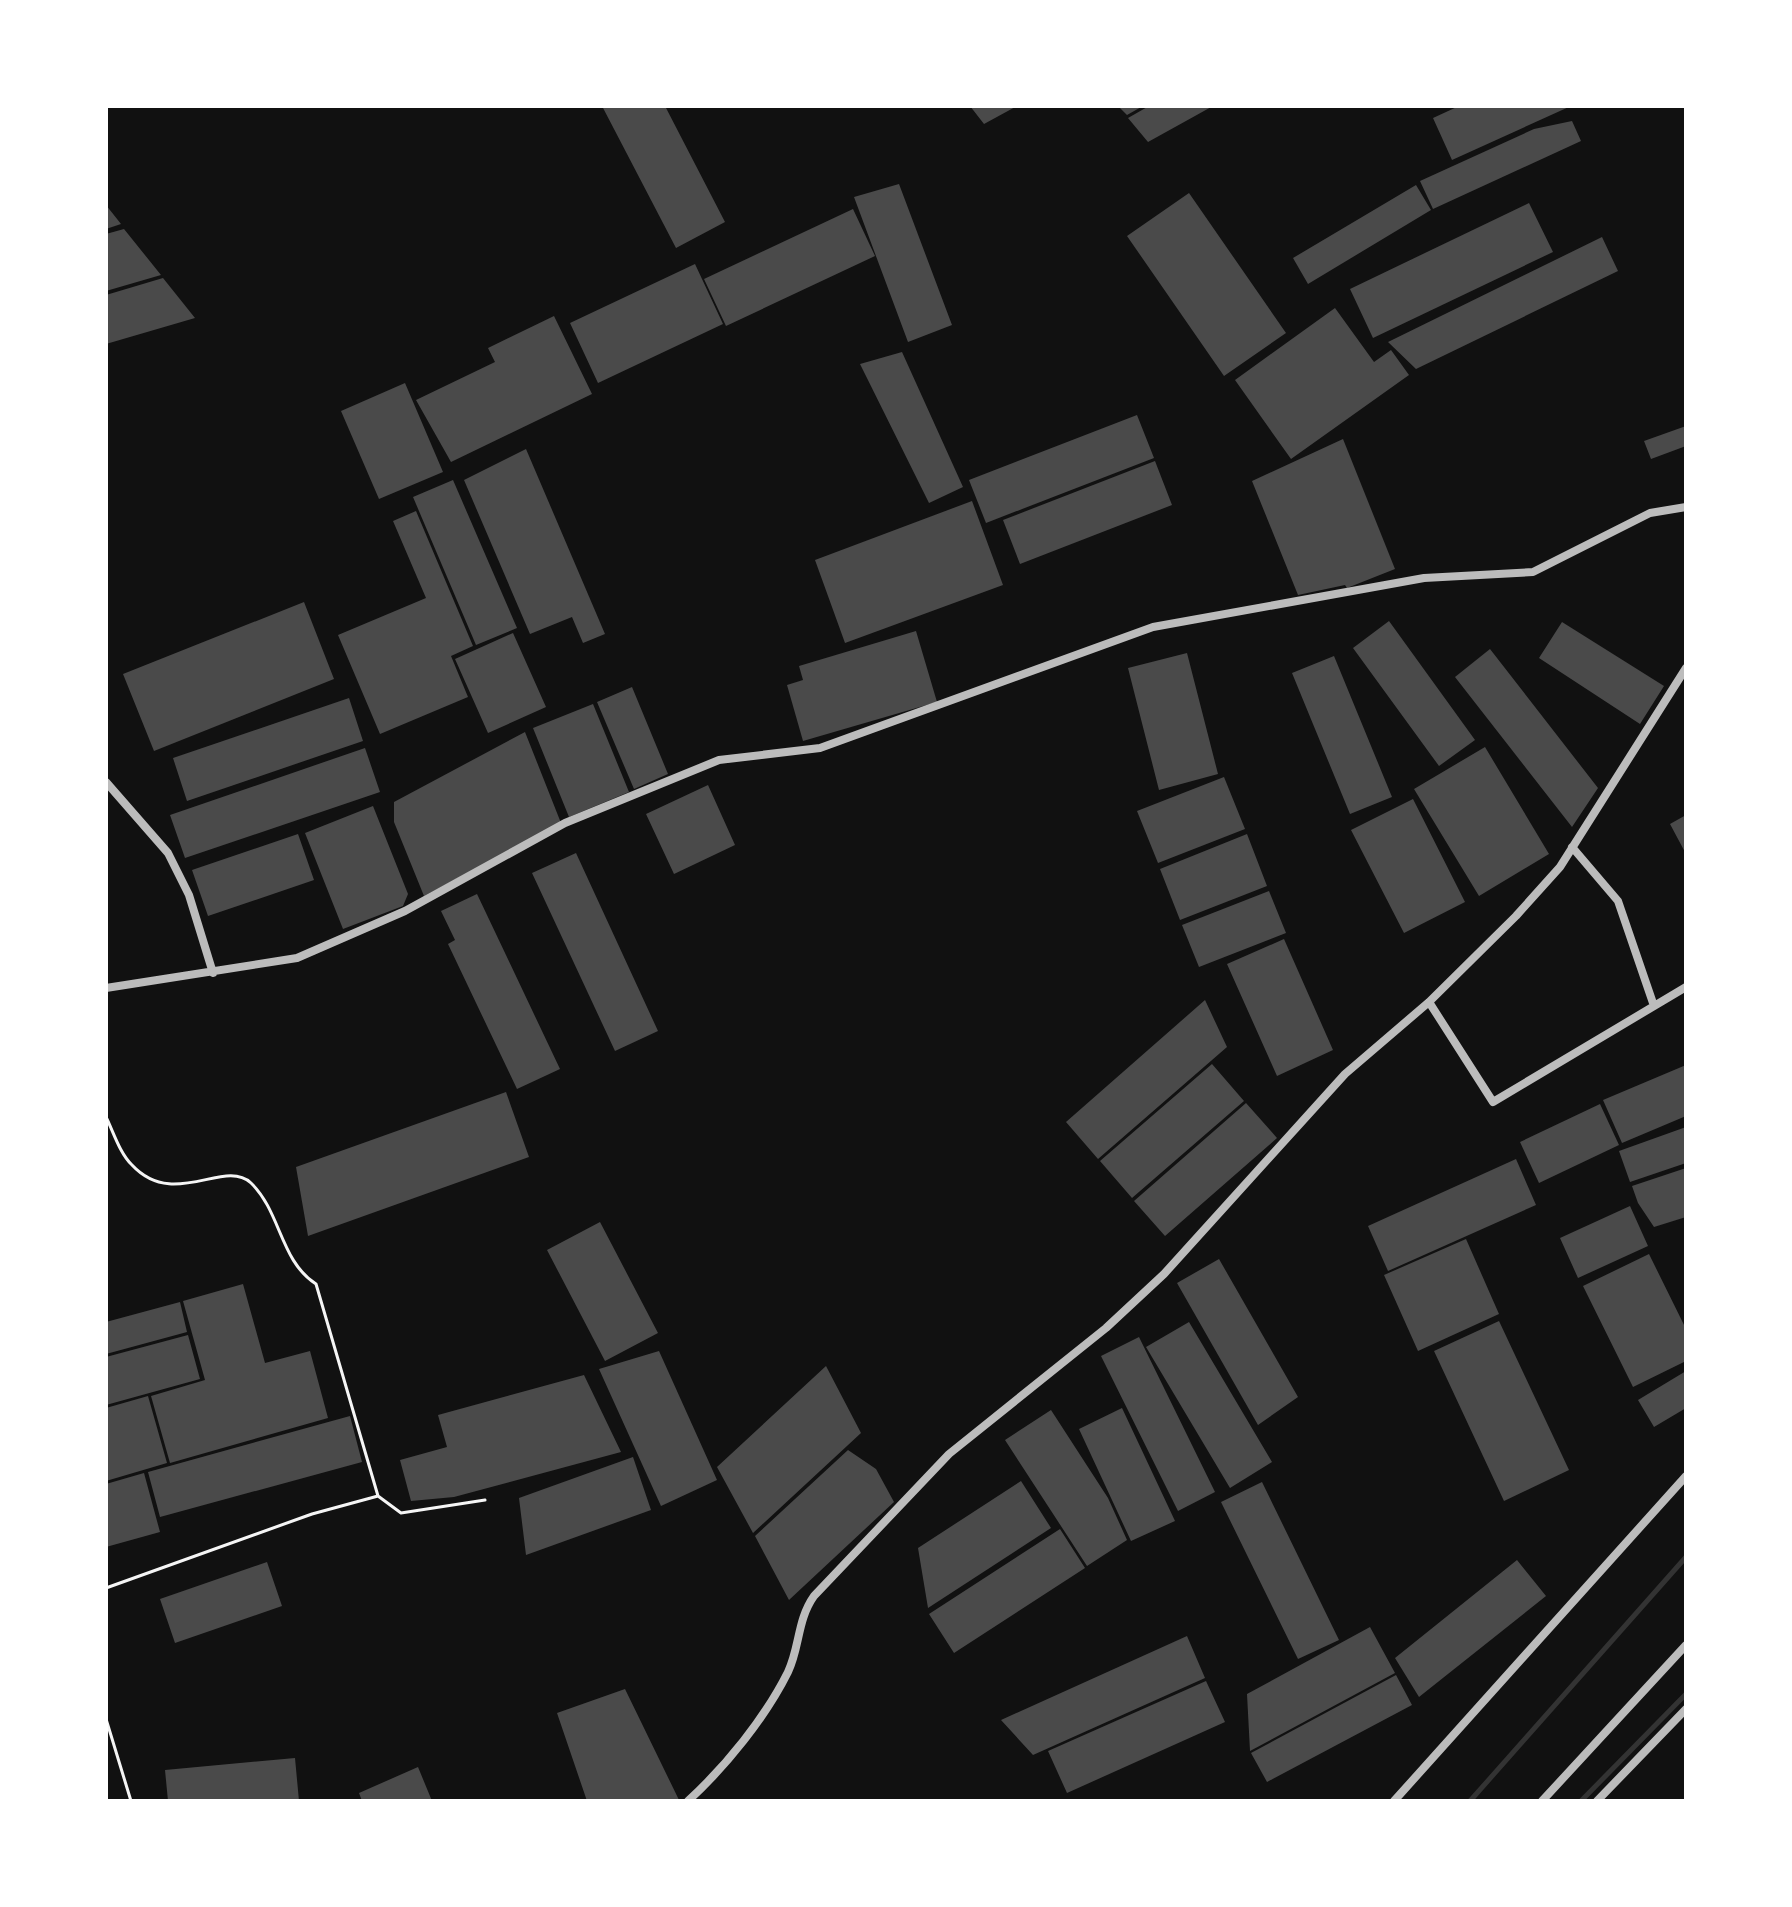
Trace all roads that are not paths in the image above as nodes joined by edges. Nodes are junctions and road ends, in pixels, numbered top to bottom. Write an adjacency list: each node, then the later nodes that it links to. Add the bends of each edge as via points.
1 (1686, 507): 5 (street, via 1650,513 1533,572 1424,578 1153,627 820,748 719,760 565,823 405,911 297,958)
2 (1686, 668): 4 (street)
3 (106, 782): 5 (street, via 168,853 189,895)
4 (1572, 847): 8 (street, via 1546,884); 9 (street, via 1618,901)
5 (213, 973): 7 (street)
6 (1686, 987): 9 (street)
7 (106, 988)
8 (1429, 1002): 9 (street, via 1493,1102); 13 (street, via 1345,1074 1164,1274 1106,1328 949,1454 814,1596 774,1696)
9 (1654, 1006)
10 (1686, 1476): 14 (street)
11 (1686, 1645): 15 (street)
12 (1686, 1709): 16 (street)
13 (688, 1801)
14 (1394, 1801)
15 (1542, 1801)
16 (1597, 1801)

